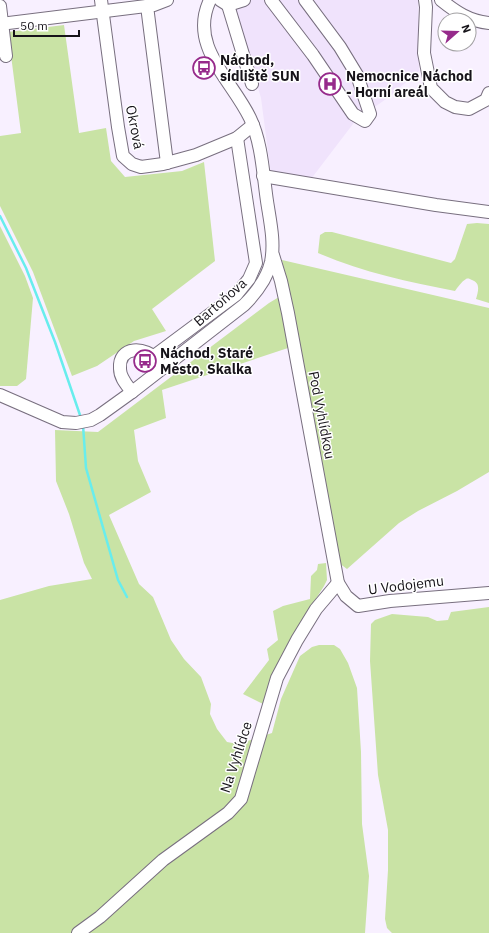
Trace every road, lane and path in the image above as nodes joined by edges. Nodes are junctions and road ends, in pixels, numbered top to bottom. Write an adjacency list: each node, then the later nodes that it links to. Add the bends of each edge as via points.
1 (167, 0): 10 (street)
2 (210, 0): 16 (street, Bartoňova, via 204,28 210,52 220,73)
3 (271, 0): 4 (street, via 353,114 365,120 370,114 357,75)
4 (305, 0)
5 (425, 0): 15 (street, via 424,53 430,88 445,102 469,109 486,100)
6 (441, 0): 11 (street, via 460,15)
7 (232, 2): 14 (street)
8 (0, 6): 12 (street)
9 (102, 6): 10 (street); 12 (street); 18 (street, Okrová, via 123,156 132,164 141,166)
10 (147, 6): 18 (street)
11 (489, 23)
12 (1, 24): 13 (street)
13 (6, 56)
14 (252, 84)
15 (489, 93)
16 (253, 125): 17 (street, Okrová); 19 (street, Bartoňova)
17 (237, 138): 18 (street, Okrová, via 196,156); 22 (street, via 256,263 236,295)
18 (167, 163)
19 (263, 176): 20 (street, via 436,206); 21 (street, Bartoňova)
20 (489, 212)
21 (272, 254): 23 (street, Bartoňova, via 265,280 253,296); 26 (street, Pod Vyhlídkou, via 288,313)
22 (158, 353): 23 (street); 24 (street, via 137,349 129,351 121,358 120,370)
23 (163, 368): 24 (street, Bartoňova)
24 (132, 392): 25 (street, Bartoňova, via 95,418 71,423 51,418)
25 (0, 394)
26 (338, 583): 27 (street, U Vodojemu, via 346,596 358,606); 28 (street, Na Vyhlídce, via 316,609 276,678 241,798 228,813 163,860 100,917)
27 (489, 593)
28 (78, 933)

